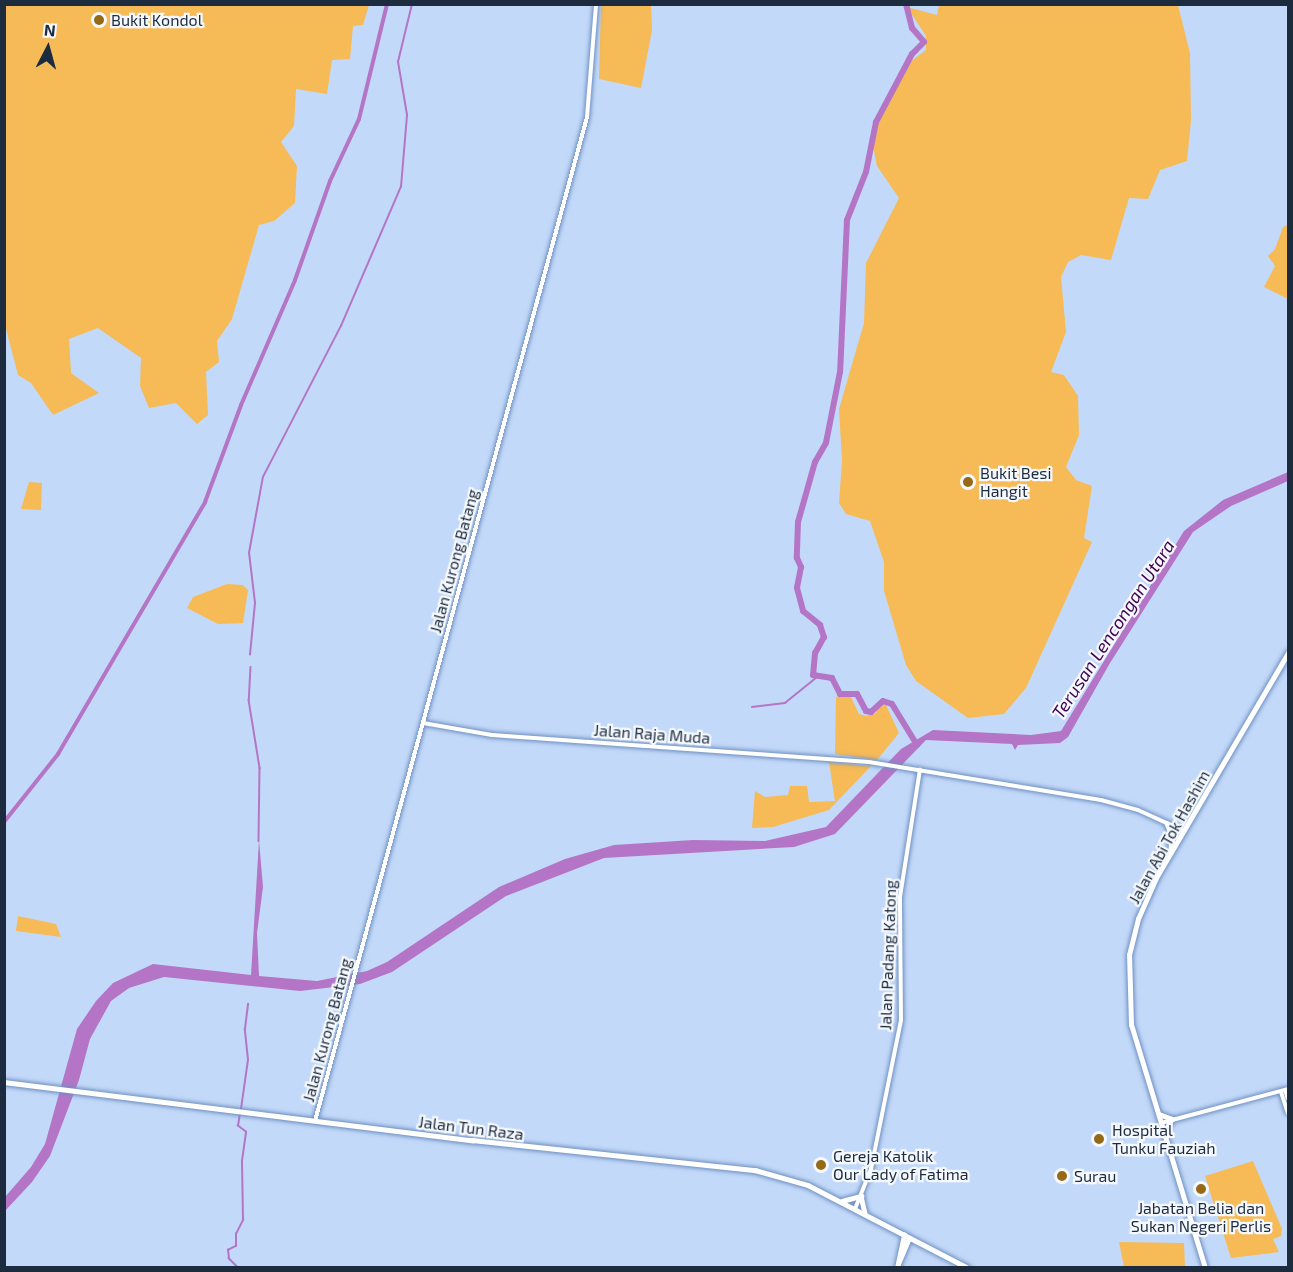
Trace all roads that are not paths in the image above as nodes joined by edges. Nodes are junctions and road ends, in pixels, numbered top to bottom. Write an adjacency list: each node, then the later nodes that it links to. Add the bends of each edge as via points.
1 (596, 4): 3 (street, Jalan Kurong Batang, via 587,117)
2 (1288, 654): 6 (main road, Jalan Abi Tok Hashim)
3 (423, 723): 4 (street, Jalan Raja Muda, via 492,735); 14 (street, Jalan Kurong Batang)
4 (920, 770): 5 (street, Jalan Raja Muda, via 1101,800); 16 (street, Jalan Padang Katong, via 900,897 901,1020 871,1169)
5 (1167, 824): 6 (street, Jalan Raja Muda); 7 (main road, via 1172,836)
6 (1184, 831): 7 (main road, Jalan Abi Tok Hashim)
7 (1171, 852): 12 (main road, Jalan Abi Tok Hashim, via 1138,919 1128,966 1130,1020)
8 (4, 1082): 14 (main road, Jalan Tun Raza)
9 (1285, 1090): 10 (street); 11 (street); 13 (street)
10 (1288, 1099)
11 (1288, 1113)
12 (1159, 1118): 13 (main road); 13 (street); 15 (main road, Jalan Abi Tok Hashim)
13 (1172, 1119): 15 (main road)
14 (315, 1121): 17 (main road, Jalan Tun Raza, via 755,1170 808,1185)
15 (1164, 1134): 23 (main road, Jalan Abi Tok Hashim)
16 (861, 1196): 17 (main road); 18 (street, Jalan Padang Katong); 19 (main road)
17 (839, 1201): 18 (main road, Jalan Tun Raza)
18 (855, 1209): 19 (main road, Jalan Tun Raza)
19 (865, 1214): 20 (main road, Jalan Tun Raza)
20 (907, 1236): 21 (main road); 22 (main road, Jalan Tun Raza)
21 (897, 1266)
22 (968, 1268)
23 (1205, 1268)

